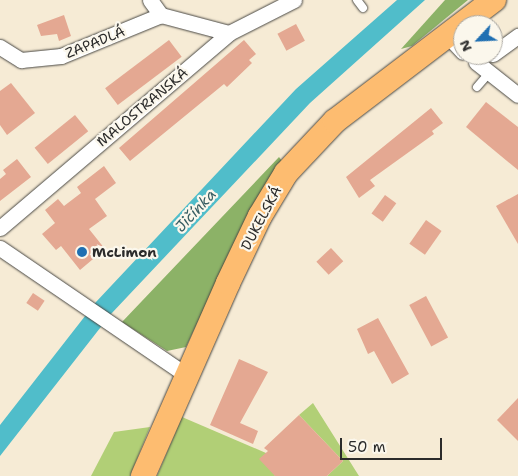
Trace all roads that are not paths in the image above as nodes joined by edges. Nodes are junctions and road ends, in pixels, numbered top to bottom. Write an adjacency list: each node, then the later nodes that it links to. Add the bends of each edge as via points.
1 (150, 0): 6 (street)
2 (294, 0): 8 (street, MALOSTRANSKÁ)
3 (357, 0): 5 (lane)
4 (494, 0): 7 (main road, DUKELSKÁ)
5 (363, 8)
6 (160, 15): 8 (street); 12 (street, ZAPADLÁ, via 61,56 21,60)
7 (479, 15)
8 (229, 33): 18 (street, MALOSTRANSKÁ)
9 (518, 36): 11 (street)
10 (453, 38): 20 (main road, DUKELSKÁ, via 335,121 286,173 260,216)
11 (503, 46)
12 (0, 48)
13 (481, 65): 15 (street)
14 (491, 65): 15 (street)
15 (490, 72): 16 (lane); 17 (street)
16 (477, 87)
17 (518, 95)
18 (0, 228)
19 (0, 248): 20 (street)
20 (186, 375): 21 (main road, DUKELSKÁ)
21 (143, 476)

